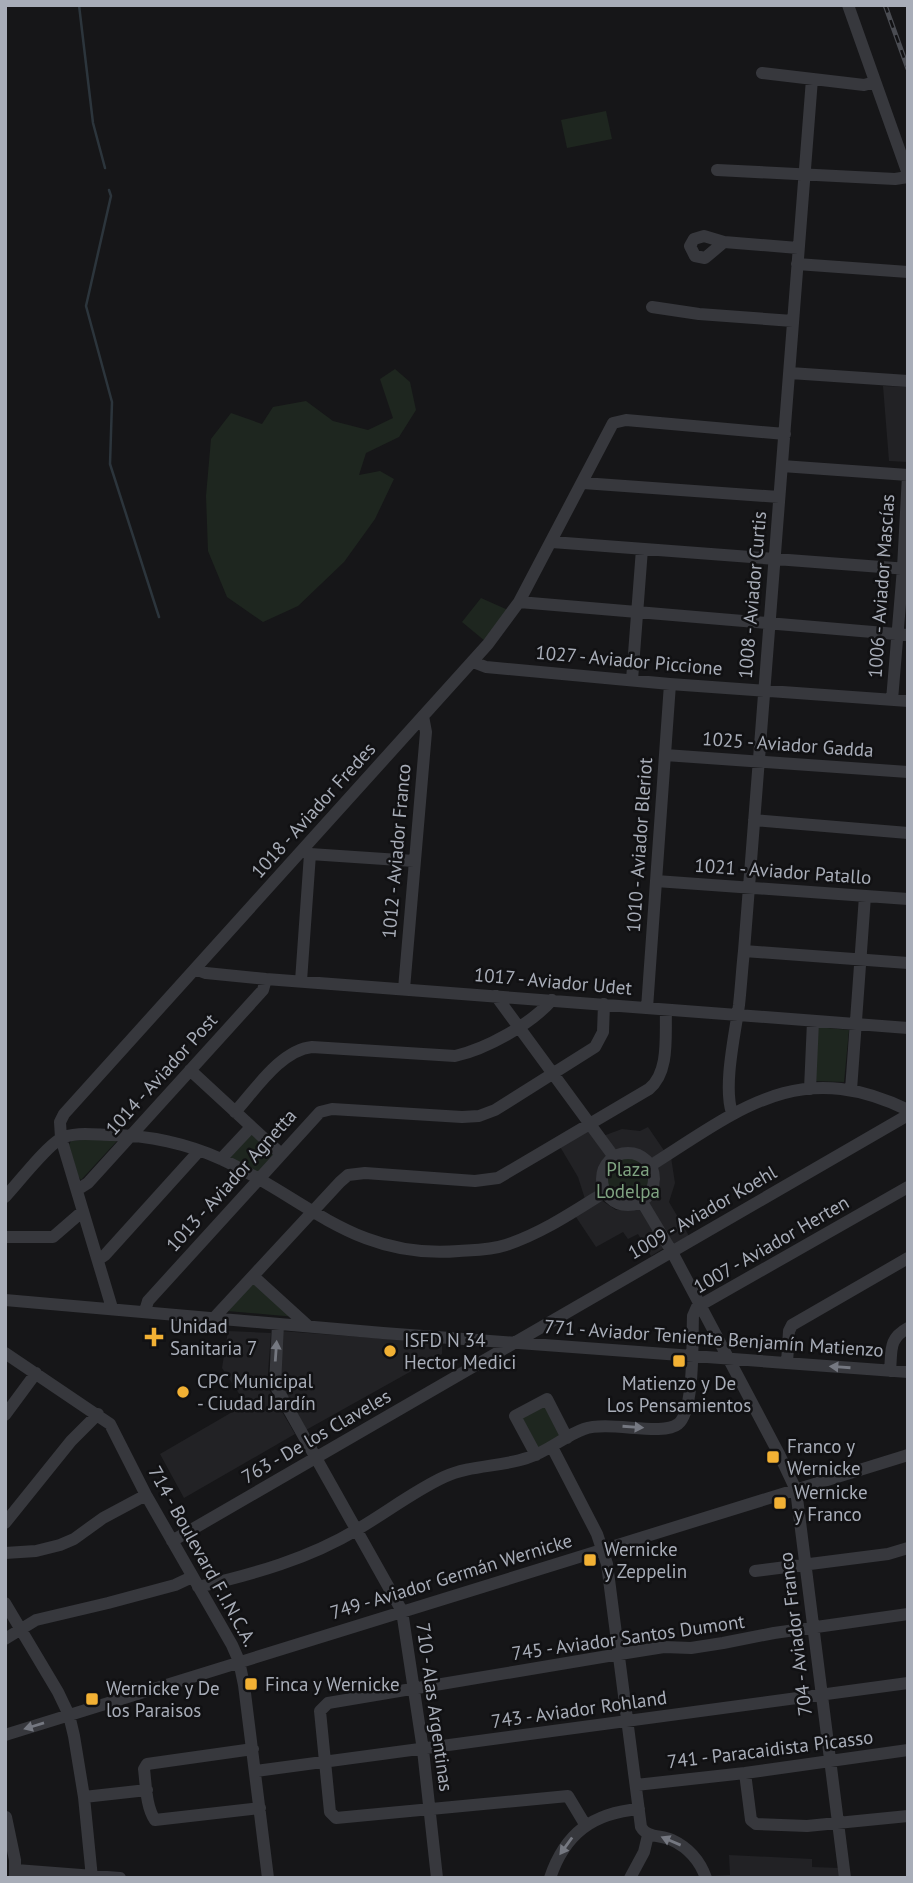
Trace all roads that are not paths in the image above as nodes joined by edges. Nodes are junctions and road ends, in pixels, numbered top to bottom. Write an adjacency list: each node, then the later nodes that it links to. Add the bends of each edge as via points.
1 (848, 5): 4 (street)
2 (762, 73): 3 (street)
3 (812, 79): 4 (street, via 864,85); 6 (street, 1008 - Aviador Curtis)
4 (875, 82): 7 (street)
5 (717, 170): 6 (street)
6 (804, 174): 7 (street, via 895,180); 9 (street, 1008 - Aviador Curtis)
7 (908, 176)
8 (724, 242): 9 (street)
9 (798, 248): 10 (street, 1008 - Aviador Curtis)
10 (797, 264): 11 (street); 13 (street, 1008 - Aviador Curtis)
11 (908, 272)
12 (652, 307): 13 (street)
13 (793, 321): 14 (street, 1008 - Aviador Curtis)
14 (790, 373): 15 (street); 16 (street, 1008 - Aviador Curtis)
15 (908, 381)
16 (785, 434): 17 (street, 1008 - Aviador Curtis); 19 (street, 1018 - Aviador Fredes, via 617,421)
17 (782, 466): 18 (street); 20 (street, 1008 - Aviador Curtis)
18 (908, 475): 24 (street, 1006 - Aviador Mascías)
19 (583, 483): 20 (street); 21 (street, 1018 - Aviador Fredes)
20 (779, 497): 23 (street, 1008 - Aviador Curtis)
21 (552, 542): 22 (street); 25 (street, 1018 - Aviador Fredes)
22 (642, 549): 23 (street); 26 (street)
23 (774, 559): 24 (street); 27 (street, 1008 - Aviador Curtis)
24 (906, 569): 28 (street, 1006 - Aviador Mascías)
25 (519, 602): 26 (street); 29 (street, 1018 - Aviador Fredes)
26 (637, 614): 27 (street); 30 (street)
27 (769, 624): 28 (street); 32 (street, 1008 - Aviador Curtis)
28 (903, 634): 33 (street, 1006 - Aviador Mascías)
29 (473, 662): 30 (street, 1027 - Aviador Piccione, via 486,667); 35 (street, 1018 - Aviador Fredes)
30 (632, 680): 31 (street, 1027 - Aviador Piccione)
31 (670, 684): 32 (street, 1027 - Aviador Piccione); 36 (street, 1010 - Aviador Bleriot)
32 (763, 690): 33 (street, 1027 - Aviador Piccione); 37 (street, 1008 - Aviador Curtis)
33 (892, 700): 34 (street, 1027 - Aviador Piccione)
34 (908, 701)
35 (422, 716): 41 (street, 1018 - Aviador Fredes); 42 (street, 1012 - Aviador Franco, via 426,732)
36 (665, 755): 37 (street, 1025 - Aviador Gadda); 43 (street, 1010 - Aviador Bleriot)
37 (759, 760): 38 (street, 1025 - Aviador Gadda); 39 (street, 1008 - Aviador Curtis)
38 (908, 772)
39 (754, 820): 40 (street); 44 (street, 1008 - Aviador Curtis)
40 (908, 833)
41 (307, 851): 42 (street); 50 (street, 1018 - Aviador Fredes); 52 (street)
42 (414, 861): 53 (street, 1012 - Aviador Franco)
43 (656, 881): 44 (street, 1021 - Aviador Patallo); 57 (street, 1010 - Aviador Bleriot)
44 (748, 887): 45 (street, 1021 - Aviador Patallo); 47 (street, 1008 - Aviador Curtis)
45 (865, 896): 46 (street, 1021 - Aviador Patallo); 48 (street)
46 (908, 899)
47 (744, 951): 48 (street); 59 (street, 1008 - Aviador Curtis)
48 (860, 960): 49 (street); 61 (street)
49 (908, 963)
50 (195, 969): 51 (street, 1017 - Aviador Udet); 74 (street, 1018 - Aviador Fredes, via 64,1115)
51 (266, 979): 52 (street, 1017 - Aviador Udet); 64 (street, 1014 - Aviador Post, via 263,990)
52 (301, 981): 53 (street, 1017 - Aviador Udet)
53 (404, 989): 54 (street, 1017 - Aviador Udet)
54 (496, 996): 55 (street, 1017 - Aviador Udet); 62 (street)
55 (552, 1000): 56 (street, 1017 - Aviador Udet); 62 (street)
56 (604, 1004): 57 (street, 1017 - Aviador Udet); 65 (street, 1013 - Aviador Agnetta, via 598,1043)
57 (646, 1008): 58 (street, 1017 - Aviador Udet)
58 (666, 1010): 59 (street, 1017 - Aviador Udet); 71 (street, via 659,1079)
59 (737, 1015): 60 (street, 1017 - Aviador Udet); 70 (street, 1008 - Aviador Curtis, via 729,1100)
60 (813, 1021): 61 (street, 1017 - Aviador Udet); 66 (street)
61 (856, 1024): 63 (street, 1017 - Aviador Udet); 67 (street)
62 (518, 1027): 65 (street); 68 (street, via 455,1056 300,1049 282,1061)
63 (908, 1028)
64 (190, 1070): 68 (street); 73 (street, 1014 - Aviador Post)
65 (554, 1074): 71 (street); 76 (street, 1013 - Aviador Agnetta, via 479,1116 325,1110)
66 (810, 1088): 67 (street); 70 (street, via 772,1096)
67 (851, 1090): 69 (street)
68 (235, 1112): 72 (street)
69 (908, 1112): 89 (street, 1009 - Aviador Koehl)
70 (732, 1113): 79 (street)
71 (591, 1124): 77 (street); 87 (street, via 493,1179 352,1173)
72 (251, 1127): 76 (street); 78 (street)
73 (130, 1136): 74 (street); 75 (street); 82 (street, 1014 - Aviador Post)
74 (61, 1138): 82 (street); 84 (street, 1018 - Aviador Fredes)
75 (200, 1151): 78 (street); 91 (street)
76 (281, 1154): 80 (street, 1013 - Aviador Agnetta)
77 (614, 1157): 79 (street, via 638,1155); 83 (street, via 603,1169)
78 (221, 1159): 80 (street)
79 (650, 1166): 85 (street, via 654,1182)
80 (257, 1180): 87 (street); 96 (street, 1013 - Aviador Agnetta, via 148,1301)
81 (908, 1187): 94 (street, 1007 - Aviador Herten)
82 (77, 1190): 86 (street)
83 (605, 1192): 85 (street, via 617,1204); 87 (street, via 513,1243 452,1252 421,1252 373,1242)
84 (5, 1197)
85 (642, 1202): 89 (street)
86 (83, 1211): 88 (street, via 53,1237); 91 (street)
87 (311, 1212): 92 (street)
88 (5, 1237)
89 (672, 1252): 94 (street); 101 (street, 1009 - Aviador Koehl)
90 (908, 1258): 105 (street, via 792,1325)
91 (99, 1259): 95 (street)
92 (253, 1276): 97 (street); 99 (street)
93 (5, 1300): 95 (street, 771 - Aviador Teniente Benjamín Matienzo)
94 (700, 1306): 103 (street, 1007 - Aviador Herten, via 693,1316); 104 (street)
95 (112, 1308): 96 (street, 771 - Aviador Teniente Benjamín Matienzo)
96 (145, 1311): 97 (street, 771 - Aviador Teniente Benjamín Matienzo)
97 (214, 1318): 98 (street, 771 - Aviador Teniente Benjamín Matienzo)
98 (278, 1324): 99 (street, 771 - Aviador Teniente Benjamín Matienzo); 115 (street, 710 - Alas Argentinas, one-way to 98, via 275,1385)
99 (308, 1326): 101 (street, 771 - Aviador Teniente Benjamín Matienzo)
100 (908, 1328): 106 (street, via 894,1339)
101 (515, 1343): 103 (street, 771 - Aviador Teniente Benjamín Matienzo); 115 (street, 763 - De los Claveles)
102 (5, 1353): 108 (street, 714 - Boulevard F.I.N.C.A.)
103 (691, 1357): 104 (street, 771 - Aviador Teniente Benjamín Matienzo); 111 (street, 1007 - Aviador Herten, one-way to 103, via 595,1427 674,1427 689,1405)
104 (729, 1360): 105 (street, 771 - Aviador Teniente Benjamín Matienzo); 116 (street, 704 - Aviador Franco)
105 (787, 1363): 106 (street, 771 - Aviador Teniente Benjamín Matienzo, one-way to 105)
106 (890, 1371): 107 (street, 771 - Aviador Teniente Benjamín Matienzo)
107 (908, 1372)
108 (36, 1373): 109 (street, 714 - Boulevard F.I.N.C.A.); 110 (street)
109 (98, 1414): 117 (street, 714 - Boulevard F.I.N.C.A., via 114,1430); 118 (street)
110 (5, 1415)
111 (567, 1438): 112 (street); 113 (street, via 547,1399 515,1416)
112 (552, 1447): 113 (street); 122 (street)
113 (536, 1455): 119 (street, via 446,1476)
114 (908, 1455): 116 (street, 749 - Aviador Germán Wernicke)
115 (317, 1457): 119 (street, 710 - Alas Argentinas); 120 (street, 763 - De los Claveles)
116 (796, 1490): 122 (street, 749 - Aviador Germán Wernicke); 124 (street, 704 - Aviador Franco)
117 (146, 1494): 120 (street, 714 - Boulevard F.I.N.C.A.); 123 (street, via 60,1545)
118 (5, 1523)
119 (357, 1530): 126 (street, via 266,1570); 128 (street, 710 - Alas Argentinas)
120 (172, 1541): 126 (street, 714 - Boulevard F.I.N.C.A.)
121 (908, 1548): 124 (street)
122 (604, 1549): 128 (street, 749 - Aviador Germán Wernicke); 133 (street)
123 (5, 1553)
124 (806, 1565): 125 (street); 130 (street, 704 - Aviador Franco)
125 (755, 1571)
126 (195, 1582): 131 (street, via 43,1617); 134 (street, 714 - Boulevard F.I.N.C.A.)
127 (5, 1603): 131 (street)
128 (402, 1611): 134 (street, 749 - Aviador Germán Wernicke); 136 (street, 710 - Alas Argentinas)
129 (908, 1614): 130 (street, 745 - Aviador Santos Dumont)
130 (813, 1628): 133 (street, 745 - Aviador Santos Dumont, via 691,1648); 137 (street, 704 - Aviador Franco)
131 (20, 1630): 132 (street); 138 (street)
132 (5, 1639)
133 (620, 1654): 136 (street, 745 - Aviador Santos Dumont); 139 (street)
134 (239, 1661): 138 (street, 749 - Aviador Germán Wernicke); 141 (street, 714 - Boulevard F.I.N.C.A.)
135 (908, 1683): 137 (street, 743 - Aviador Rohland)
136 (414, 1690): 142 (street, 710 - Alas Argentinas); 145 (street, 745 - Aviador Santos Dumont, via 321,1707)
137 (822, 1696): 139 (street, 743 - Aviador Rohland); 144 (street, 704 - Aviador Franco)
138 (69, 1715): 140 (street, 749 - Aviador Germán Wernicke, one-way to 140); 150 (street)
139 (628, 1722): 142 (street, 743 - Aviador Rohland); 148 (street)
140 (5, 1735)
141 (253, 1748): 146 (street, 714 - Boulevard F.I.N.C.A.); 149 (street, via 146,1765)
142 (423, 1750): 145 (street, 743 - Aviador Rohland); 153 (street, 710 - Alas Argentinas)
143 (908, 1750): 144 (street, 741 - Paracaidista Picasso)
144 (830, 1762): 147 (street, 741 - Paracaidista Picasso); 156 (street, 704 - Aviador Franco)
145 (325, 1763): 146 (street, 743 - Aviador Rohland); 153 (street, via 333,1817)
146 (256, 1771): 151 (street, 714 - Boulevard F.I.N.C.A.)
147 (745, 1773): 148 (street, 741 - Paracaidista Picasso); 156 (street, via 751,1820 757,1824)
148 (636, 1785): 152 (street)
149 (146, 1790): 150 (street); 151 (street, via 153,1819)
150 (84, 1797): 160 (street)
151 (260, 1808): 162 (street, 714 - Boulevard F.I.N.C.A.)
152 (639, 1809): 157 (street, via 614,1812); 158 (street, via 641,1827)
153 (430, 1810): 157 (street, via 568,1790); 163 (street, 710 - Alas Argentinas)
154 (908, 1816): 156 (street)
155 (6, 1817): 159 (street)
156 (838, 1823): 167 (street, 704 - Aviador Franco)
157 (586, 1826): 164 (street, one-way to 164, via 570,1838)
158 (648, 1835): 165 (street); 166 (street, one-way to 158, via 684,1847)
159 (15, 1874): 160 (street)
160 (93, 1877): 161 (street)
161 (120, 1878)
162 (268, 1878)
163 (437, 1878)
164 (550, 1878)
165 (630, 1878)
166 (706, 1878)
167 (845, 1878)

